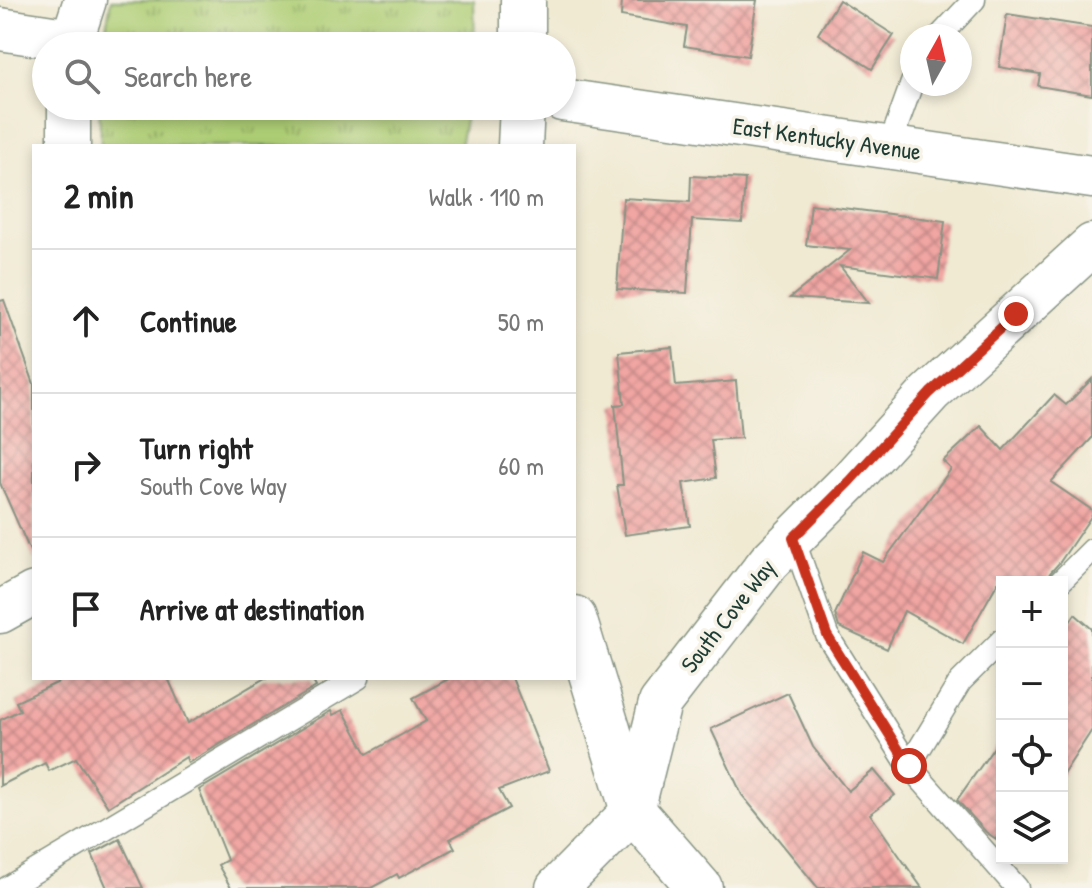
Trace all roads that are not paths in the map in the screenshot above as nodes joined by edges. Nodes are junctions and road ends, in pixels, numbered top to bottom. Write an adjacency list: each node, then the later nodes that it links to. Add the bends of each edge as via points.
1 (85, 0): 6 (street)
2 (523, 0): 7 (street)
3 (974, 0): 4 (lane)
4 (951, 24)
5 (0, 29): 8 (street)
6 (75, 32)
7 (523, 32)
8 (32, 35)
9 (907, 96): 15 (lane)
10 (576, 102): 15 (street, East Kentucky Avenue)
11 (69, 120): 13 (street)
12 (521, 120): 14 (street)
13 (69, 144)
14 (520, 144)
15 (889, 147): 16 (street, East Kentucky Avenue)
16 (1092, 177)
17 (1092, 245): 18 (street, South Cove Way, via 930,393)
18 (793, 538): 24 (lane, via 827,635); 25 (street, South Cove Way, via 660,703)
19 (1092, 550): 20 (lane)
20 (1066, 576)
21 (576, 625): 25 (street)
22 (996, 646): 24 (lane, via 960,682)
23 (355, 680): 26 (lane)
24 (909, 766): 29 (lane)
25 (633, 811): 27 (street); 28 (street)
26 (7, 888)
27 (557, 888)
28 (700, 888)
29 (1017, 888)

